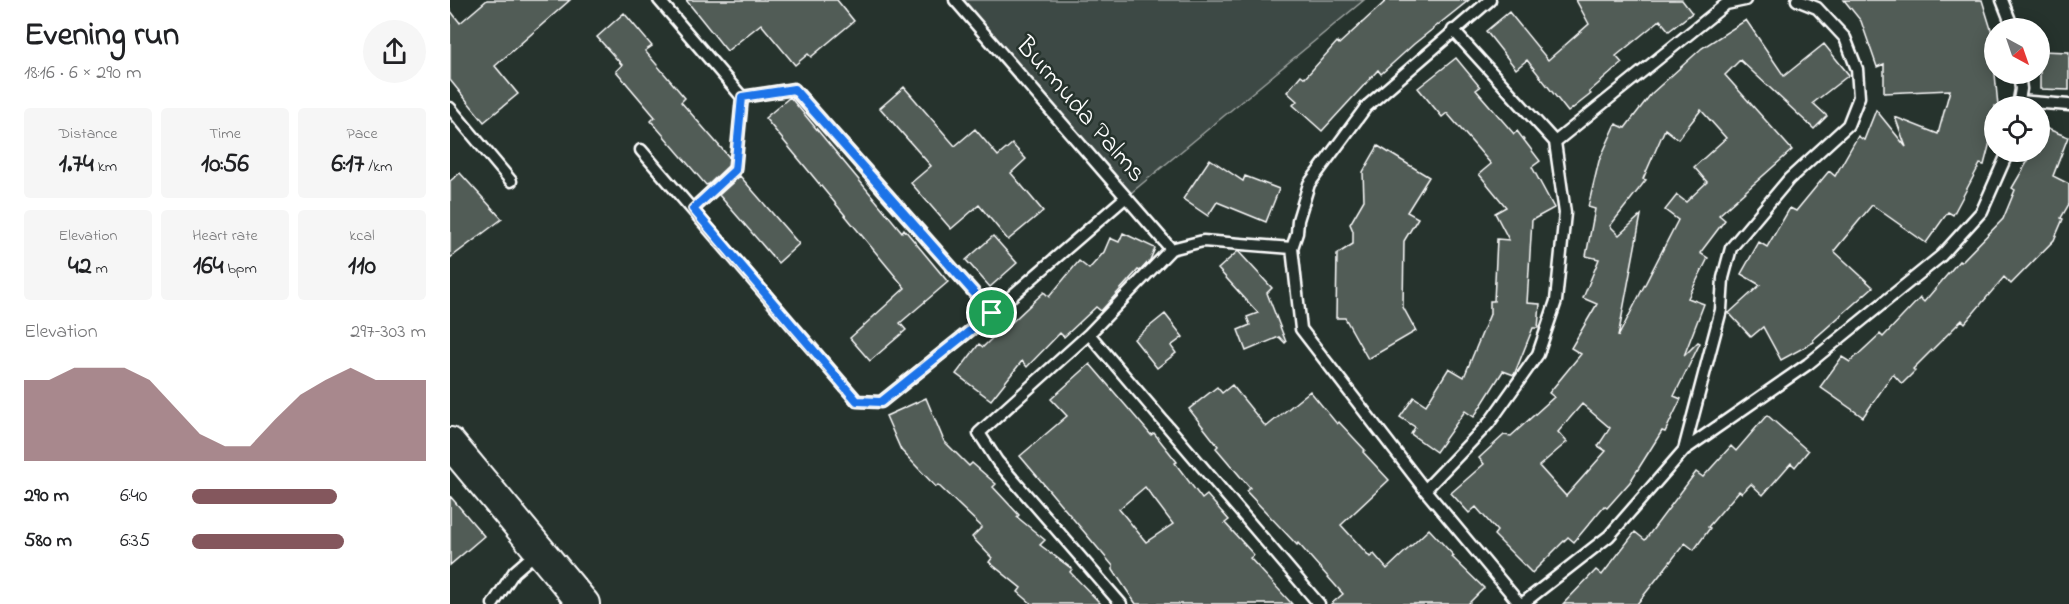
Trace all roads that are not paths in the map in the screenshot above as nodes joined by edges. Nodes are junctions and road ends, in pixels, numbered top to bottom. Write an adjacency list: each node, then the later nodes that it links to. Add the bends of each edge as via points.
1 (659, 0): 9 (lane)
2 (955, 0): 17 (lane, Burmuda Palms)
3 (1490, 0): 8 (lane)
4 (1745, 0): 13 (lane, via 1726,4)
5 (1797, 0): 24 (lane, via 1817,8 1845,38 1857,69 1859,97 1848,125 1789,179 1731,248 1722,310)
6 (2002, 0): 7 (lane)
7 (2009, 18)
8 (1453, 30): 13 (lane); 19 (lane, via 1366,107 1309,184)
9 (742, 97): 18 (lane, via 735,170); 21 (lane, via 794,89)
10 (2050, 105): 11 (lane)
11 (2069, 105)
12 (450, 108): 16 (lane)
13 (1555, 142): 25 (lane, via 1565,213 1556,301 1538,354 1489,423)
14 (641, 150): 18 (lane)
15 (2004, 162): 24 (lane, via 1982,211 1941,256 1808,364)
16 (511, 181)
17 (1126, 196): 20 (lane, Burmuda Palms); 21 (lane)
18 (693, 209): 21 (lane, via 857,401 881,402)
19 (1292, 248): 20 (lane, via 1203,241); 25 (lane, via 1301,329)
20 (1171, 249): 22 (lane)
21 (992, 313)
22 (1089, 334): 29 (lane, via 979,433 997,461); 30 (lane)
23 (450, 443): 26 (main road)
24 (1684, 450): 31 (lane, via 1609,536)
25 (1425, 490): 31 (lane)
26 (539, 550): 27 (lane, via 514,572); 28 (main road)
27 (493, 604)
28 (584, 604)
29 (1120, 604)
30 (1319, 604)
31 (1521, 604)

